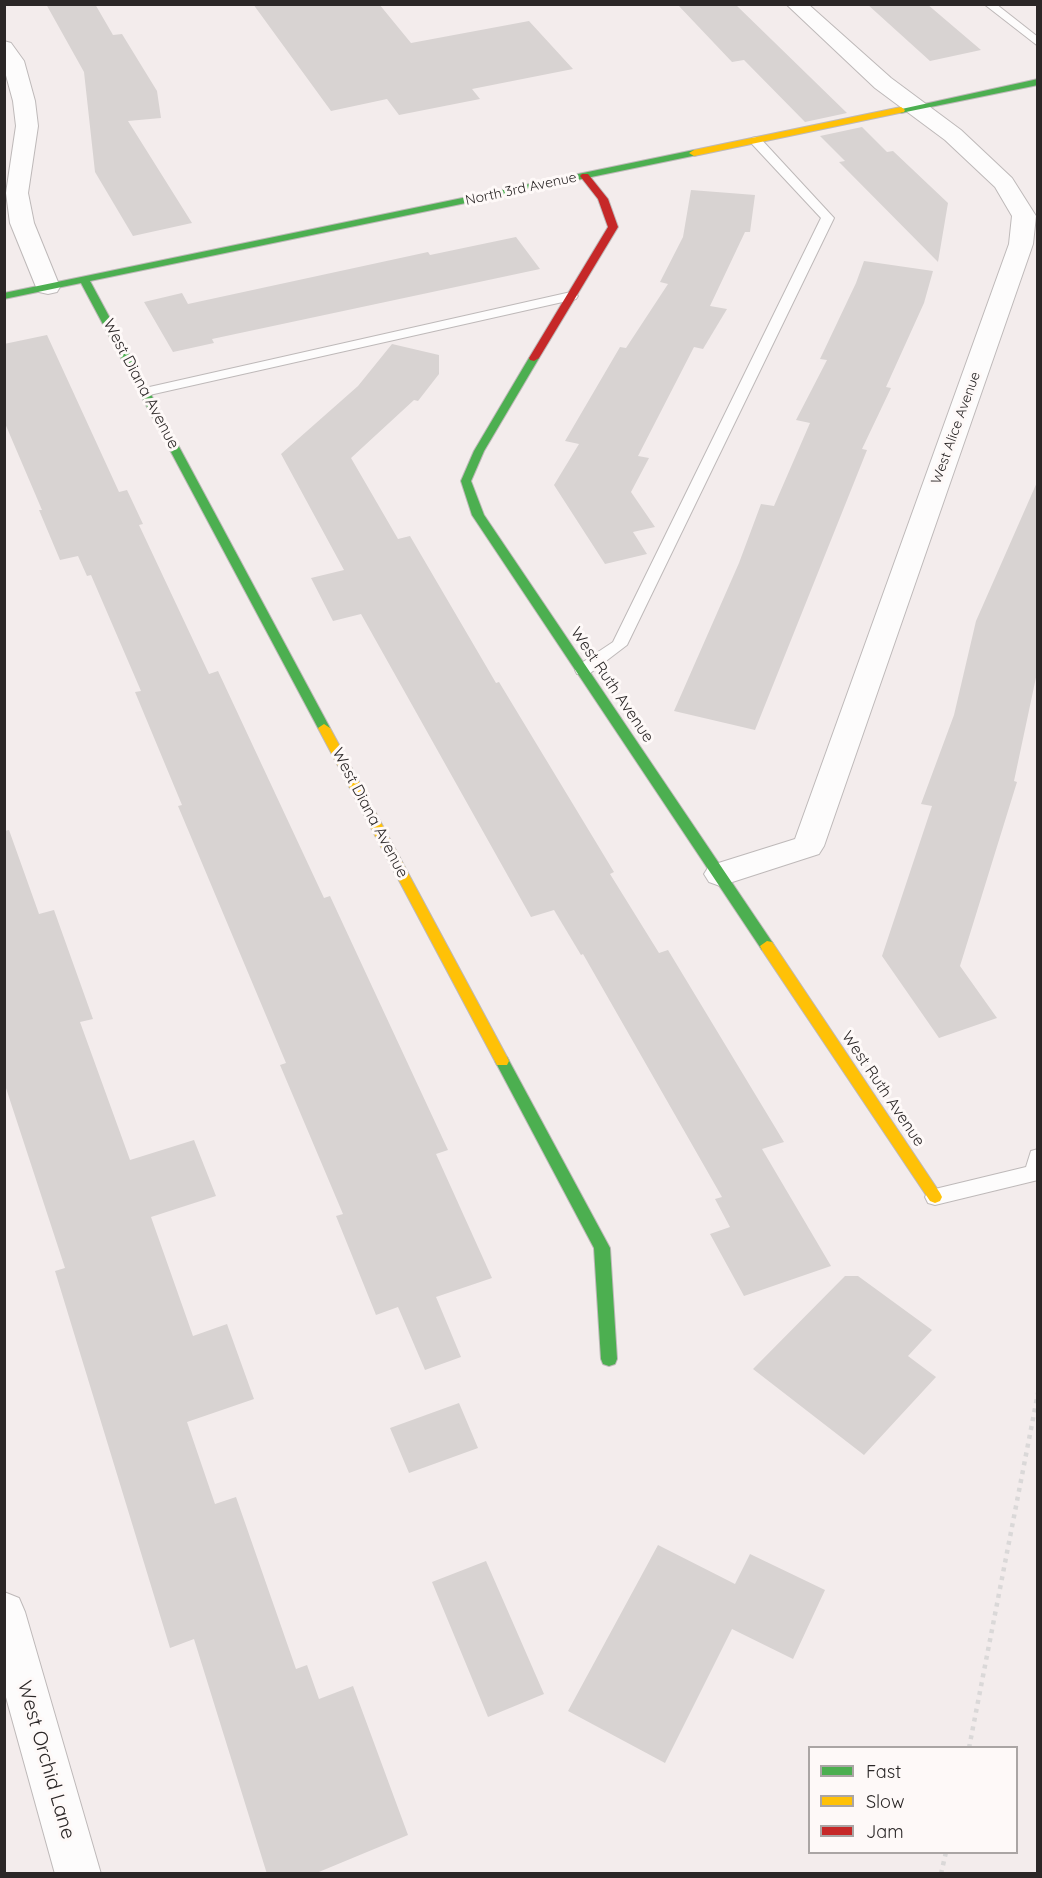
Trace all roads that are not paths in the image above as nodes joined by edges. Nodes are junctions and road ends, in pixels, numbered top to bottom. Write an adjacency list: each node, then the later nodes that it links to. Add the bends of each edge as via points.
1 (796, 4): 6 (street, West Alice Avenue, via 883,83)
2 (989, 4): 3 (lane)
3 (1038, 43)
4 (4, 47): 10 (street, via 13,62 27,126 17,193 22,223)
5 (1038, 82): 6 (street, North 3rd Avenue)
6 (916, 107): 7 (street, North 3rd Avenue); 15 (street, West Alice Avenue, via 1004,183 1024,216 1021,244 808,846)
7 (756, 141): 8 (street, North 3rd Avenue); 14 (lane, via 828,218 619,645)
8 (585, 176): 9 (street, North 3rd Avenue); 12 (street, West Ruth Avenue, via 603,199 613,227)
9 (84, 279): 10 (street, North 3rd Avenue); 13 (street, West Diana Avenue)
10 (48, 287): 11 (street, North 3rd Avenue)
11 (4, 296)
12 (571, 296): 13 (lane); 14 (street, West Ruth Avenue, via 479,451 466,482 478,515)
13 (145, 392): 18 (street, West Diana Avenue, via 602,1248)
14 (583, 670): 15 (street, West Ruth Avenue)
15 (720, 874): 17 (street, West Ruth Avenue)
16 (1038, 1156): 17 (lane, via 1034,1173)
17 (935, 1197)
18 (609, 1359)
19 (4, 1612): 20 (street, West Orchid Lane)
20 (78, 1874)

